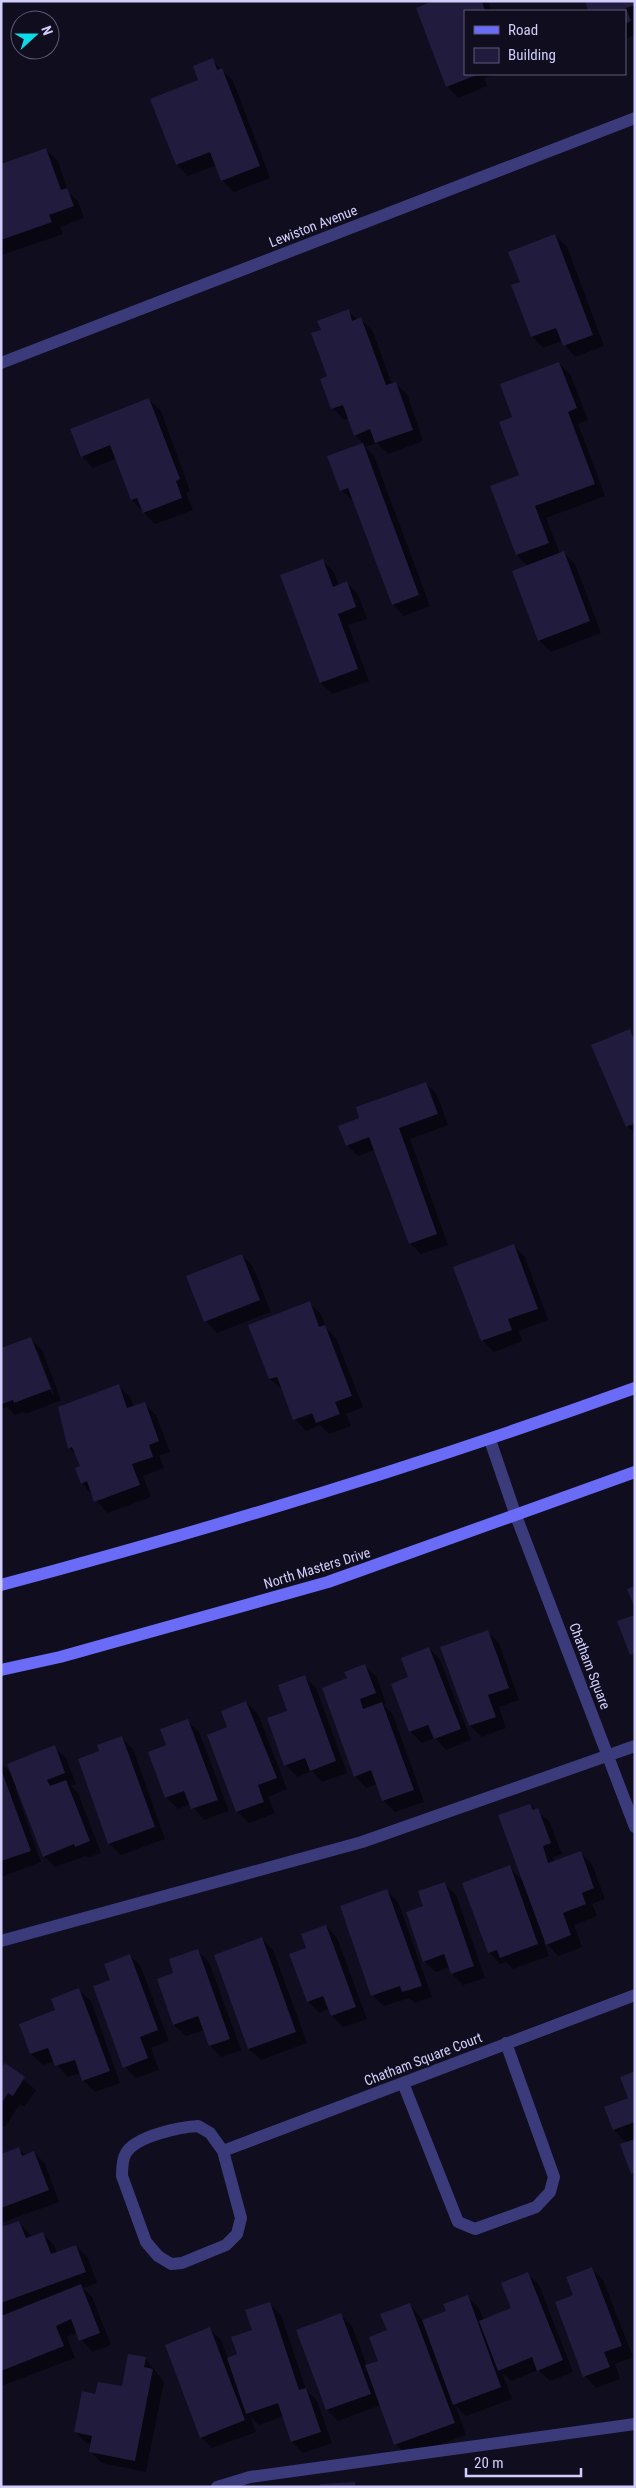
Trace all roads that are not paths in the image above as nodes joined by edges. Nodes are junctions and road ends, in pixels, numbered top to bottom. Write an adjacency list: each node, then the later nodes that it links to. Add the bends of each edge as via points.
1 (635, 118): 2 (street, Lewiston Avenue)
2 (1, 363)
3 (635, 1388): 4 (main road)
4 (490, 1440): 6 (street); 7 (main road, via 154,1544)
5 (635, 1472): 6 (main road, North Masters Drive)
6 (516, 1516): 8 (main road, North Masters Drive, via 328,1582 60,1657); 10 (street, Chatham Square)
7 (1, 1585)
8 (1, 1670)
9 (635, 1746): 10 (street)
10 (609, 1756): 11 (street, Chatham Square); 12 (street, via 362,1842)
11 (635, 1827)
12 (1, 1941)
13 (635, 1995): 14 (street, Chatham Square Court)
14 (506, 2043): 15 (street, Chatham Square Court); 15 (street, via 554,2177 550,2192 536,2206 475,2229 458,2222)
15 (403, 2083): 16 (street, Chatham Square Court)
16 (223, 2151): 16 (street, via 210,2133 198,2126 183,2127 135,2143 126,2154 122,2176 146,2242 158,2256 172,2264 226,2245 237,2234 241,2218)
17 (635, 2424): 18 (street, via 250,2477)
18 (217, 2487)

